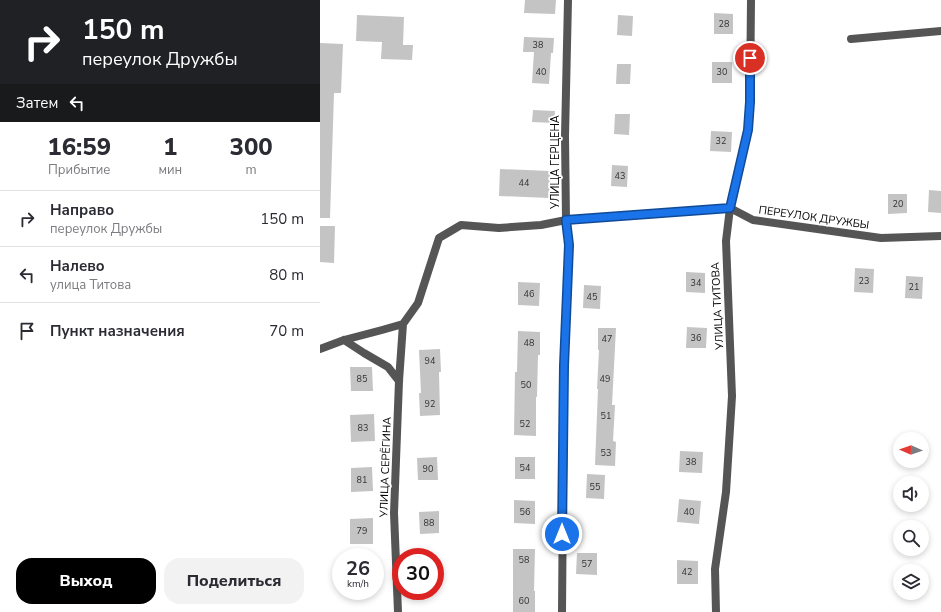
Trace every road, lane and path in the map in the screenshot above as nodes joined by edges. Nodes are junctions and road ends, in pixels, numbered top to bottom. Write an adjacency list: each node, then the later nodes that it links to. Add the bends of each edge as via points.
1 (568, 0): 6 (street, УЛИЦА ГЕРЦЕНА)
2 (751, 0): 5 (street, УЛИЦА ТИТОВА, via 748,130)
3 (941, 31): 4 (street)
4 (851, 39)
5 (730, 208): 6 (street); 7 (street, ПЕРЕУЛОК ДРУЖБЫ, via 753,220 881,238); 14 (street, УЛИЦА ТИТОВА, via 726,240 732,396 726,492 715,569)
6 (566, 220): 8 (street, via 541,225 499,228 461,226 439,238 418,304); 13 (street, УЛИЦА ГЕРЦЕНА, via 569,245 564,366)
7 (941, 236)
8 (403, 324): 9 (street); 11 (street, УЛИЦА СЕРЁГИНА)
9 (344, 340): 10 (street); 11 (street, via 388,367)
10 (320, 349)
11 (399, 381): 12 (street, УЛИЦА СЕРЁГИНА, via 394,513)
12 (398, 612)
13 (562, 612)
14 (716, 612)

